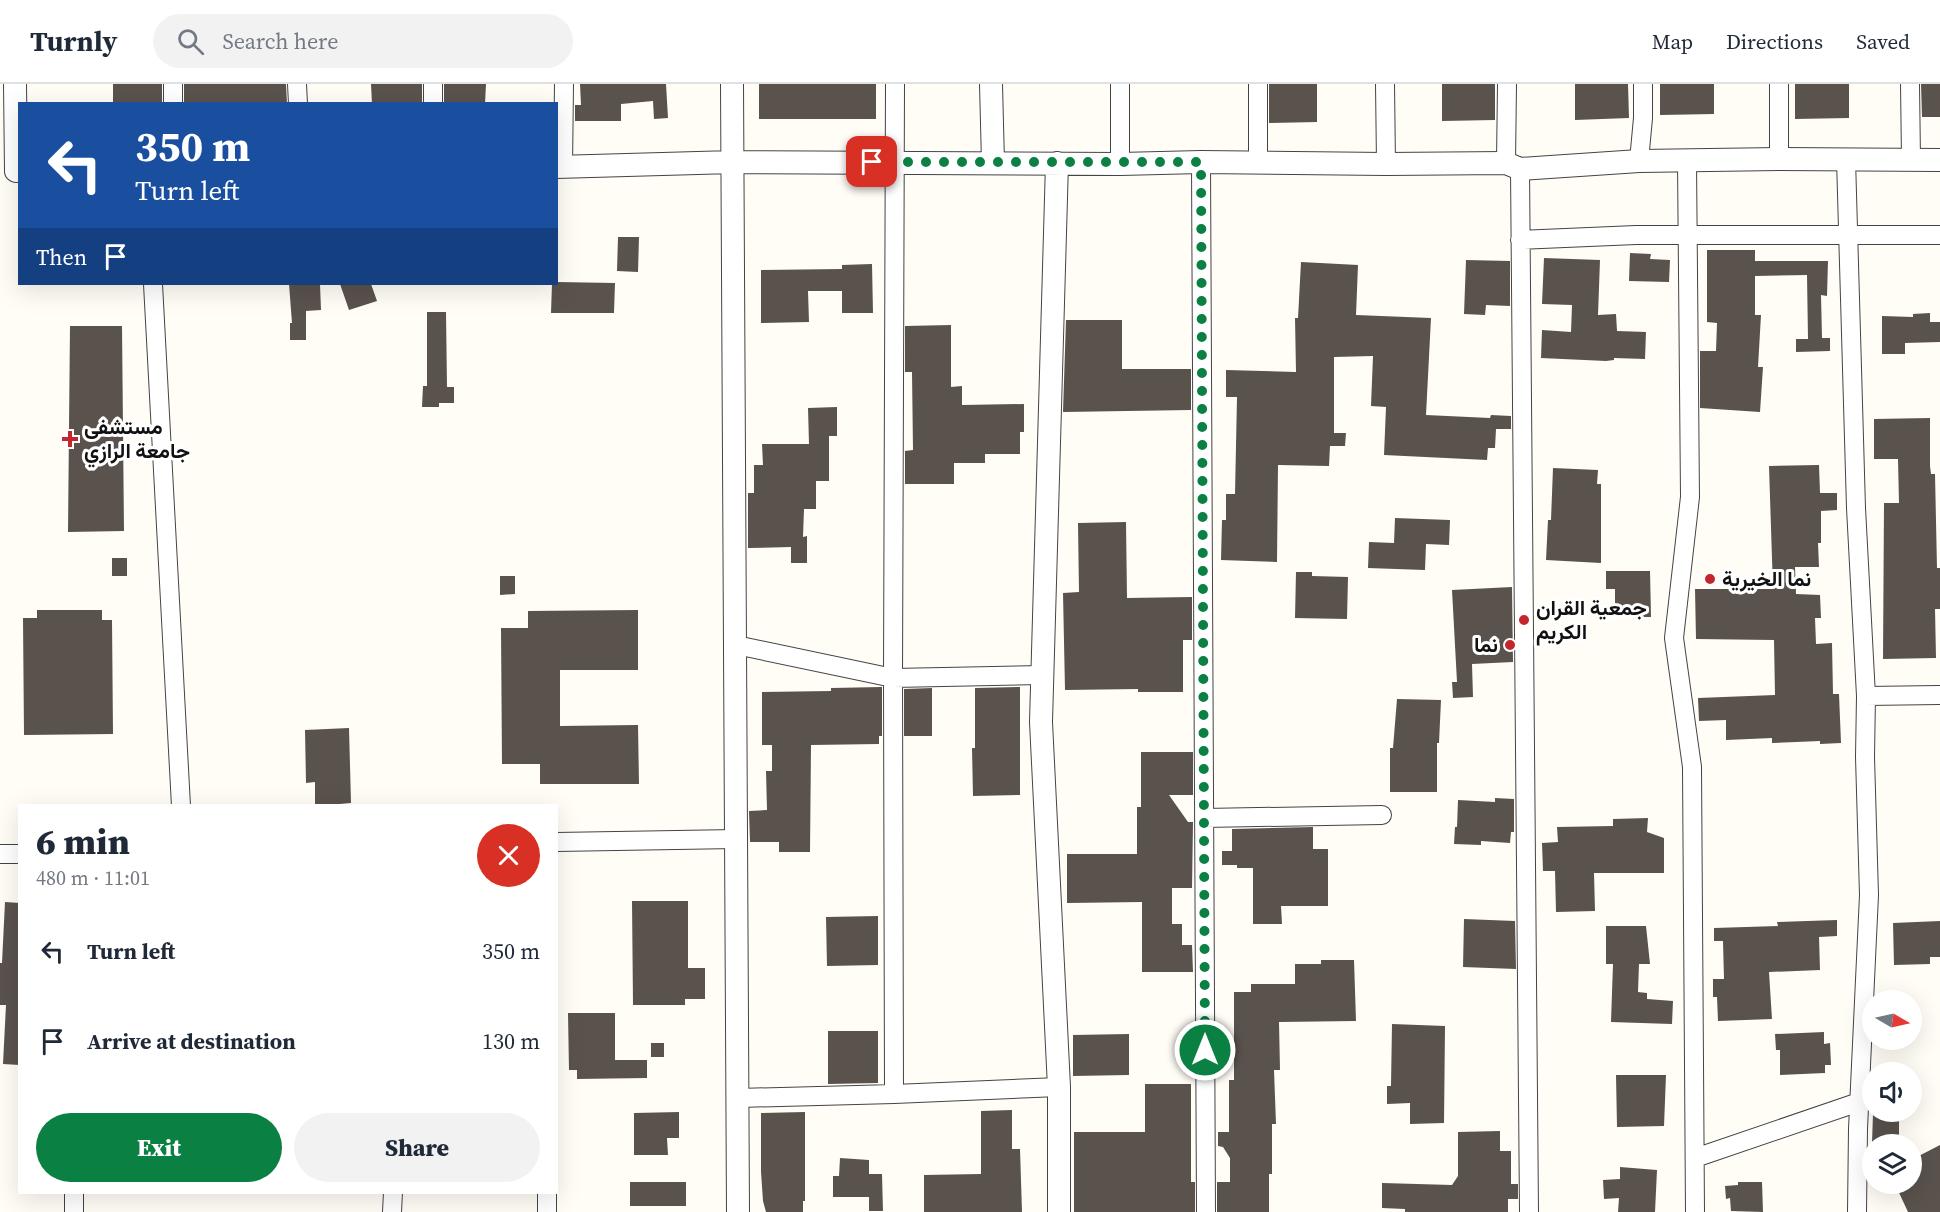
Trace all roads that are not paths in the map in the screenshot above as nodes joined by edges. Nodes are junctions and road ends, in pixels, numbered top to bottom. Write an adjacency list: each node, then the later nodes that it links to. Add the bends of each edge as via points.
1 (15, 84): 35 (street)
2 (173, 84): 16 (street)
3 (297, 84): 17 (street)
4 (433, 84): 18 (street)
5 (564, 84): 34 (street)
6 (732, 84): 25 (street)
7 (895, 84): 26 (street)
8 (991, 84): 28 (street)
9 (1120, 84): 30 (street)
10 (1258, 84): 31 (street)
11 (1385, 84): 32 (street)
12 (1507, 84): 33 (street)
13 (1642, 84): 23 (street)
14 (1779, 84): 19 (street)
15 (1910, 84): 21 (street)
16 (173, 102)
17 (298, 102)
18 (433, 102)
19 (1779, 159): 20 (street); 24 (street)
20 (1846, 159): 21 (street); 38 (street)
21 (1911, 159): 22 (street)
22 (1940, 160)
23 (1639, 161): 24 (street); 33 (street)
24 (1687, 161): 37 (street)
25 (733, 162): 26 (street); 34 (street); 41 (street)
26 (896, 162): 28 (street); 43 (street)
27 (1201, 162): 30 (street); 31 (street); 48 (street)
28 (993, 163): 29 (street)
29 (1057, 163): 30 (street); 42 (street)
30 (1120, 164)
31 (1258, 164): 32 (street)
32 (1386, 164): 33 (street)
33 (1513, 166): 39 (street)
34 (560, 167)
35 (12, 171)
36 (1940, 235): 38 (street)
37 (1688, 236): 38 (street); 39 (street); 57 (street, via 1690,497 1674,638 1692,767)
38 (1849, 236): 45 (street, via 1856,508)
39 (1520, 240): 67 (street)
40 (153, 285): 46 (street)
41 (736, 645): 43 (street); 49 (street)
42 (1043, 675): 43 (street); 53 (street, via 1041,722)
43 (893, 678): 54 (street)
44 (1940, 695): 45 (street)
45 (1866, 696): 56 (street, via 1869,895)
46 (181, 804)
47 (1382, 815): 48 (street)
48 (1204, 818): 66 (street)
49 (736, 839): 50 (street); 55 (street)
50 (558, 842)
51 (0, 854): 52 (street)
52 (18, 854)
53 (1059, 1087): 54 (street); 65 (street)
54 (894, 1094): 55 (street)
55 (738, 1098): 64 (street)
56 (1859, 1102): 57 (street); 69 (street)
57 (1695, 1158): 68 (street)
58 (74, 1194): 61 (street)
59 (393, 1194): 62 (street)
60 (547, 1194): 63 (street)
61 (74, 1212)
62 (392, 1212)
63 (547, 1212)
64 (738, 1212)
65 (1059, 1212)
66 (1206, 1212)
67 (1529, 1212)
68 (1695, 1212)
69 (1857, 1212)

